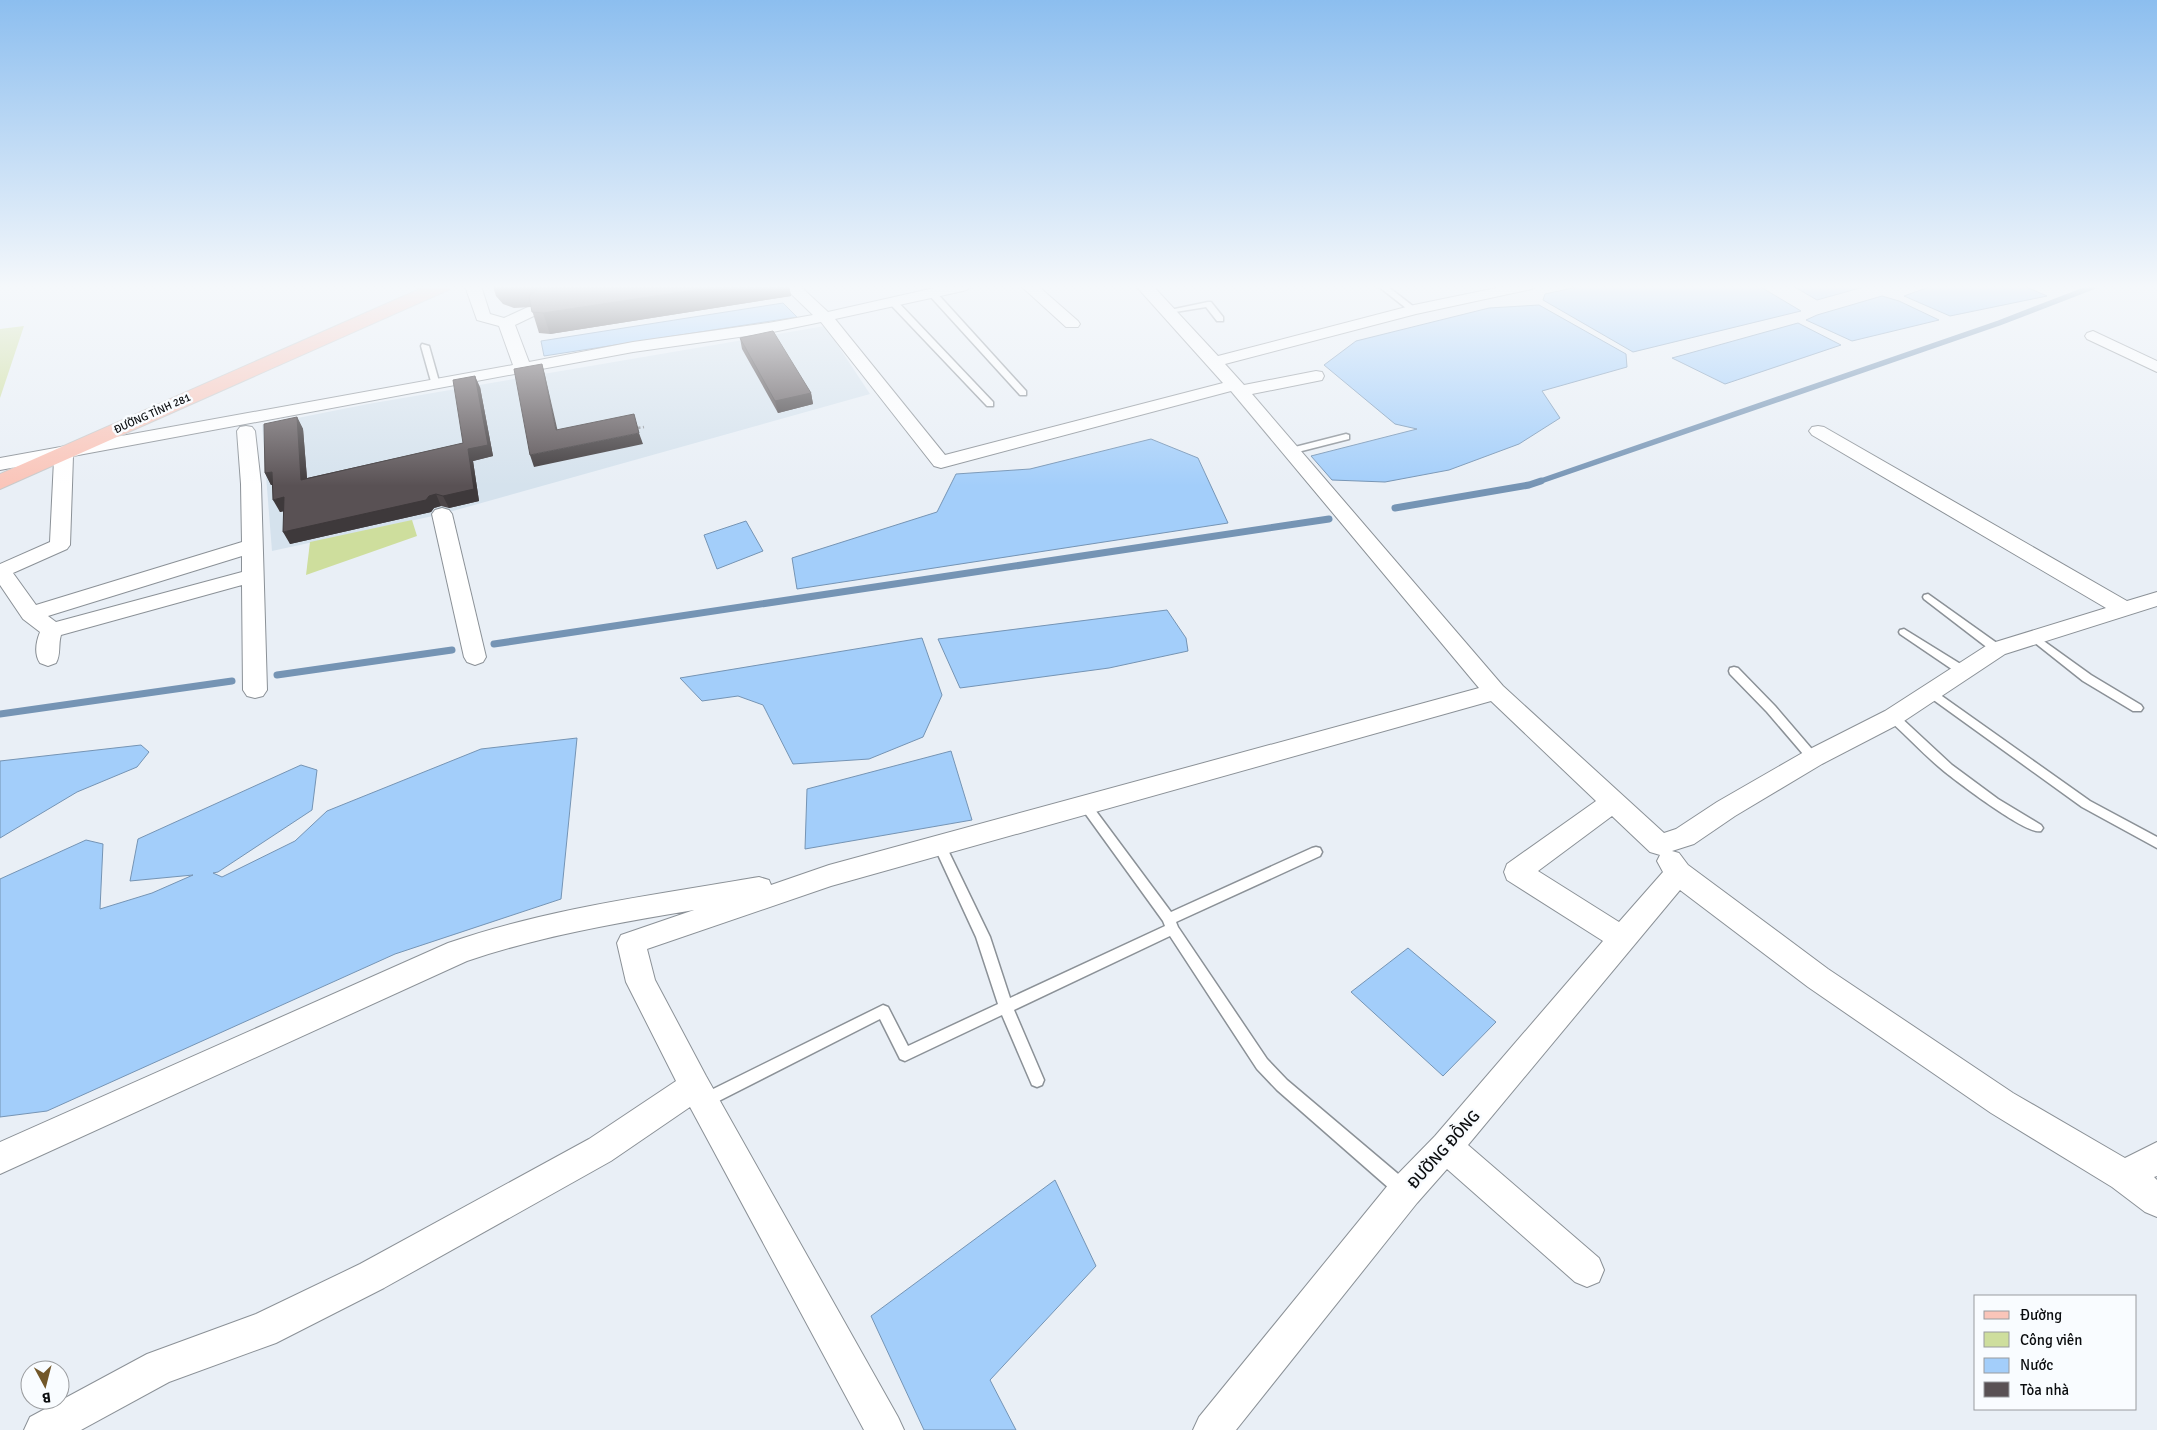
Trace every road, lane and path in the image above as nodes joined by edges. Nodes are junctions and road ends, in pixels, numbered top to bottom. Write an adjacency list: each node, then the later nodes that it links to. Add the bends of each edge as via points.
1 (291, 353): 25 (main road, ĐƯỜNG TỈNH 281)
2 (427, 353): 15 (lane)
3 (517, 353): 13 (street)
4 (627, 353): 13 (street)
5 (853, 353): 16 (street, via 940,462)
6 (941, 353): 18 (lane)
7 (986, 353): 17 (lane)
8 (1206, 353): 11 (street)
9 (1250, 353): 11 (street)
10 (2128, 353): 12 (street)
11 (1214, 362): 16 (street)
12 (2157, 367)
13 (523, 368): 15 (street)
14 (1316, 376): 16 (street)
15 (436, 385): 25 (street, via 367,401)
16 (1238, 388): 24 (street)
17 (1023, 393)
18 (990, 404)
19 (644, 427): 20 (path)
20 (638, 428)
21 (246, 431): 29 (street)
22 (1818, 431): 34 (street)
23 (1346, 437): 24 (lane)
24 (1290, 451): 46 (street)
25 (64, 453): 26 (street); 27 (main road, ĐƯỜNG TỈNH 281); 30 (street, via 60,545)
26 (0, 464)
27 (0, 482)
28 (442, 514): 41 (street)
29 (252, 546): 31 (street); 35 (street)
30 (1, 569): 35 (street)
31 (254, 575): 37 (street); 45 (street)
32 (1928, 597): 40 (lane)
33 (2157, 599): 34 (street)
34 (2128, 607): 36 (street); 39 (street)
35 (31, 614): 37 (street)
36 (2157, 619)
37 (52, 630): 42 (street)
38 (1904, 632): 44 (lane)
39 (2034, 637): 40 (street); 48 (lane, via 2087,678)
40 (1997, 649): 44 (street)
41 (475, 657)
42 (48, 658)
43 (1734, 671): 50 (lane)
44 (1964, 672): 47 (street)
45 (255, 690)
46 (1495, 692): 51 (street); 52 (street)
47 (1932, 693): 49 (street); 54 (lane, via 2086,804)
48 (2137, 708)
49 (1893, 717): 50 (street); 53 (lane, via 1948,768)
50 (1813, 758): 55 (street, via 1685,837)
51 (1613, 802): 55 (street); 62 (street, via 1517,872)
52 (1086, 806): 56 (street); 61 (lane)
53 (2037, 828)
54 (2157, 843)
55 (1659, 845): 58 (street)
56 (940, 846): 59 (street); 64 (lane, via 983,937)
57 (1316, 852): 61 (lane)
58 (1678, 873): 62 (street, ĐƯỜNG ĐỒNG); 70 (street, via 1818,978 1994,1098)
59 (829, 876): 60 (street); 63 (street)
60 (627, 911): 63 (street); 68 (street, via 546,926 458,952)
61 (1170, 924): 64 (lane); 71 (lane, via 1262,1064)
62 (1622, 939): 67 (street, ĐƯỜNG ĐỒNG)
63 (631, 943): 66 (street, via 642,982)
64 (1006, 1007): 65 (lane); 66 (lane, via 905,1054 883,1011)
65 (1037, 1080)
66 (700, 1094): 74 (street, via 372,1276 263,1330 160,1367); 75 (street)
67 (1446, 1147): 71 (street, ĐƯỜNG ĐỒNG); 73 (street)
68 (0, 1158)
69 (2157, 1158): 70 (street)
70 (2124, 1176): 72 (street)
71 (1405, 1191): 76 (street, ĐƯỜNG ĐỒNG)
72 (2157, 1200)
73 (1587, 1270)
74 (43, 1430)
75 (884, 1430)
76 (1212, 1430)

